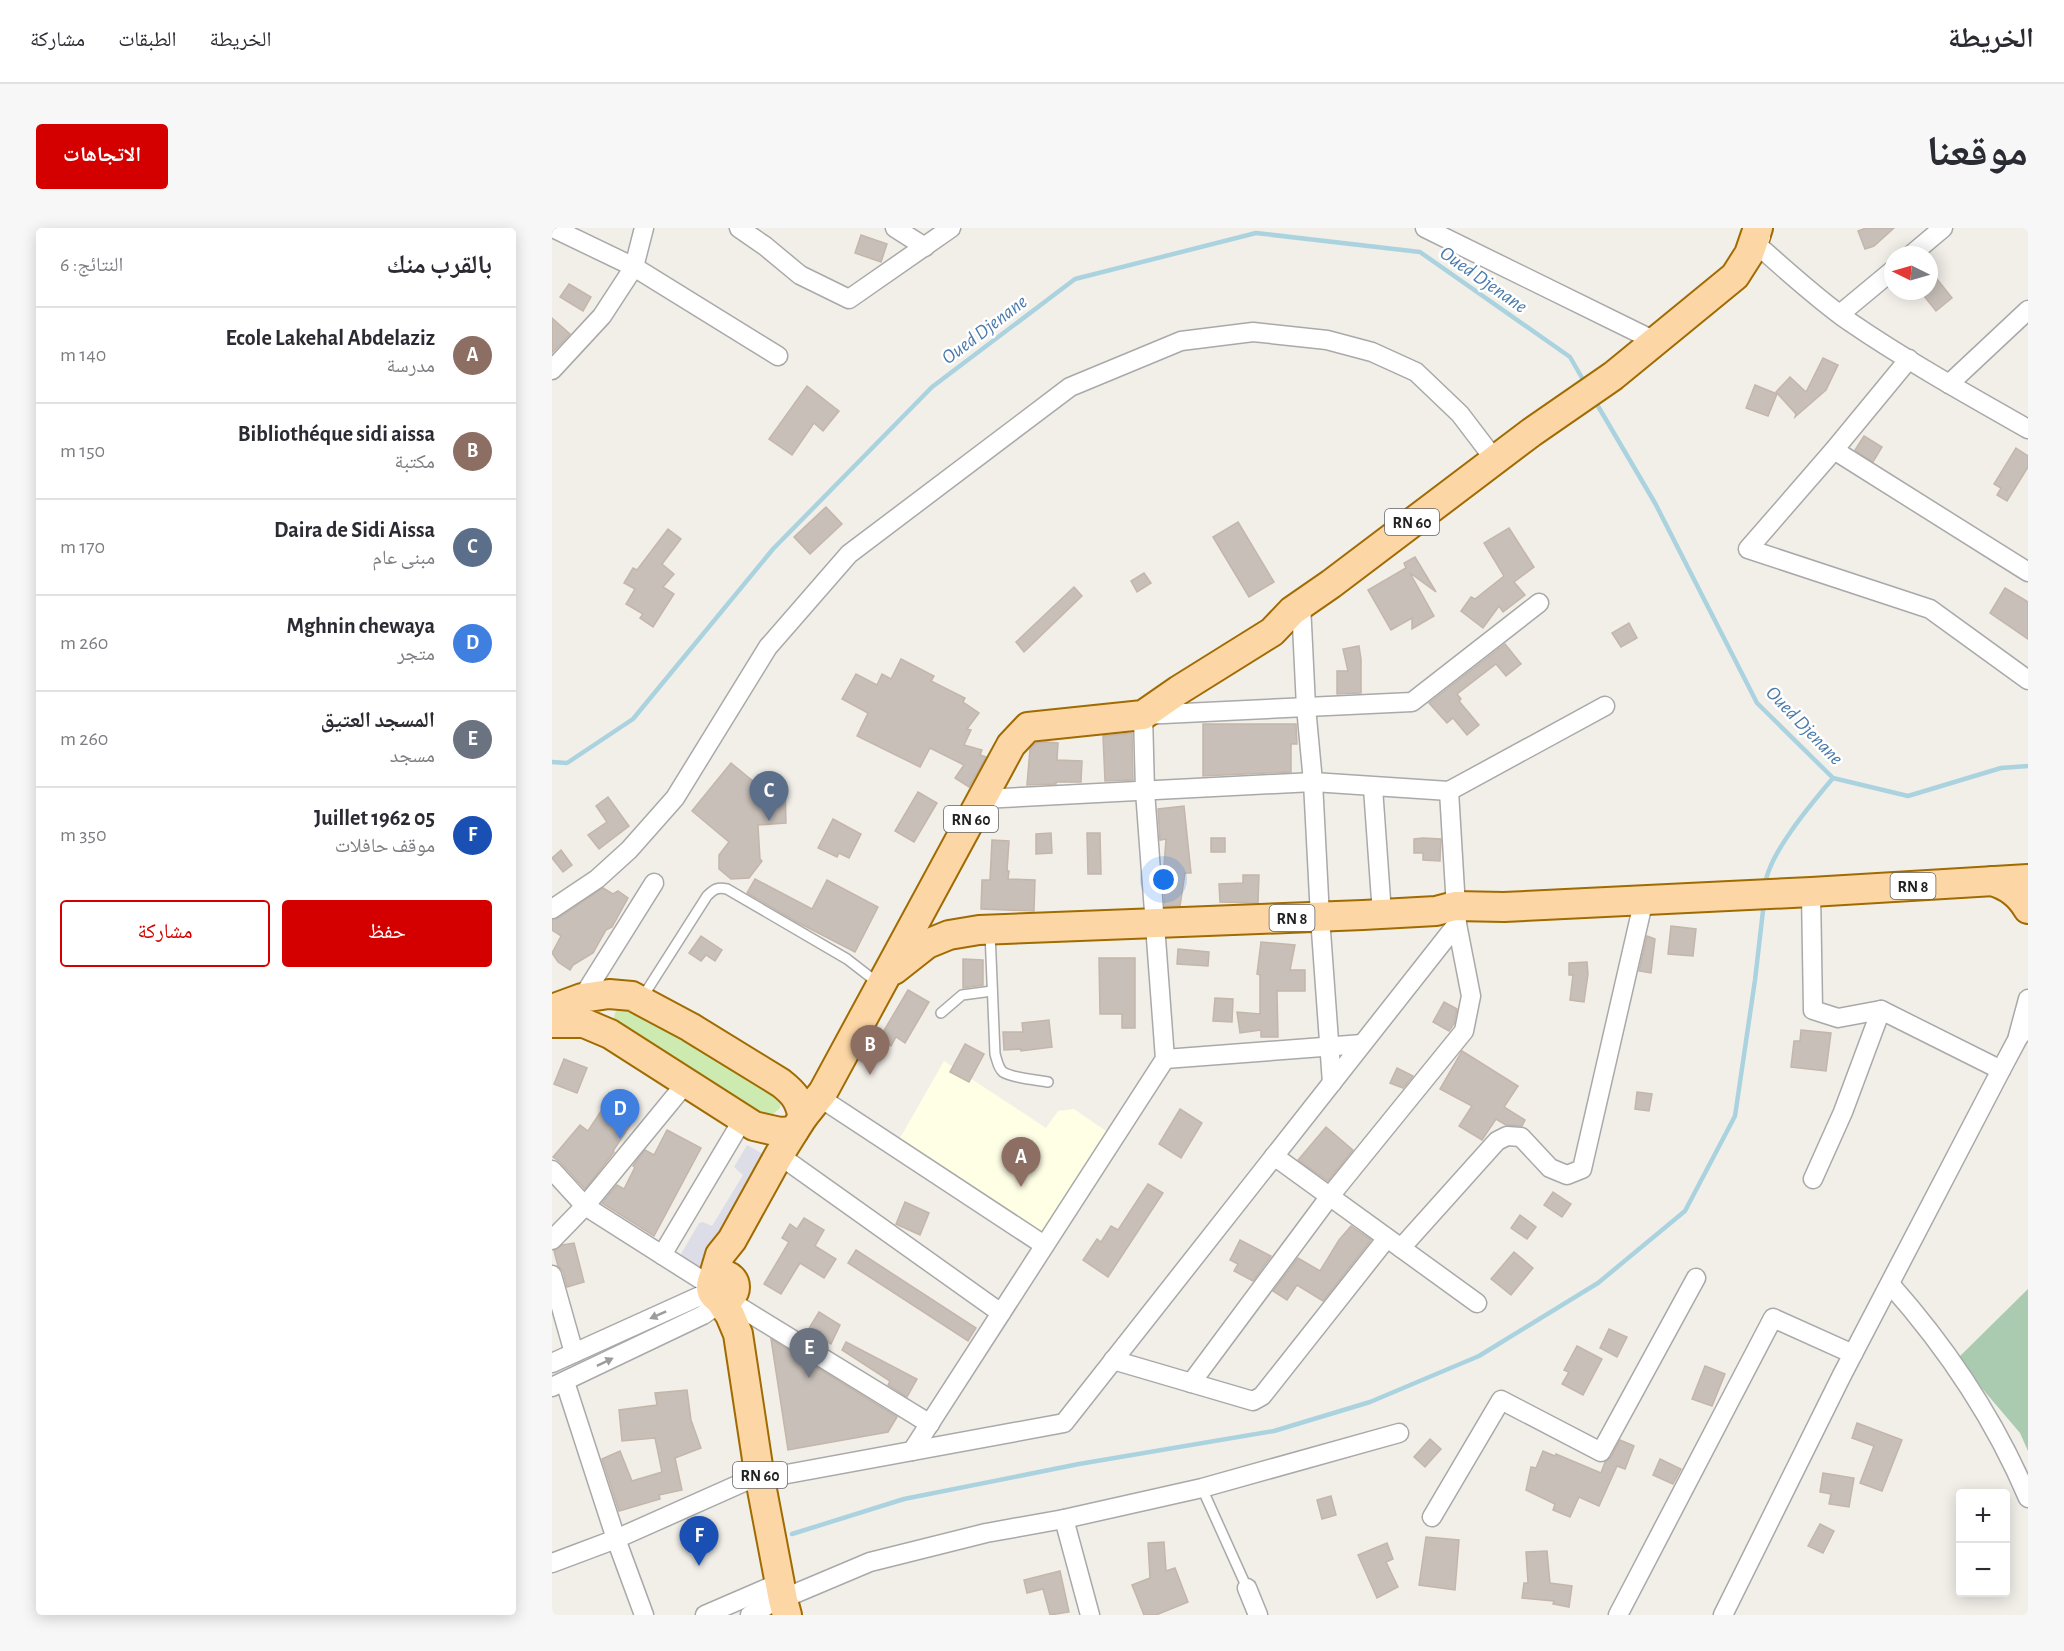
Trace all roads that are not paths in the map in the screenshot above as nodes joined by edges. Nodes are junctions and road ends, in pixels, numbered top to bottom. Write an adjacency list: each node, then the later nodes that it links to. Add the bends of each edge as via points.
1 (553, 228): 12 (street)
2 (644, 228): 12 (street)
3 (739, 228): 11 (street, via 800,275 849,299)
4 (896, 228): 11 (street)
5 (951, 228): 11 (street)
6 (1425, 228): 9 (street)
7 (1943, 228): 10 (street)
8 (1761, 233): 14 (street, via 1810,291); 16 (main road, RN 60, via 1735,276)
9 (1446, 234): 16 (street)
10 (1922, 246)
11 (925, 247)
12 (634, 267): 17 (street); 19 (street, via 602,316)
13 (1884, 277): 14 (street)
14 (1840, 314): 18 (street)
15 (2027, 314): 20 (street)
16 (1655, 342): 23 (main road, RN 60)
17 (778, 356)
18 (1909, 359): 20 (street); 22 (street)
19 (552, 370)
20 (1949, 384): 21 (street)
21 (2028, 429)
22 (1834, 450): 24 (street); 27 (street, via 1748,549 1930,609)
23 (1495, 460): 26 (main road, RN 60); 42 (street, via 1460,414 1416,372 1372,352 1327,340 1252,332 1181,341 1070,387 849,554 768,647 675,798 630,850 597,879)
24 (2028, 572)
25 (1539, 603): 29 (street, via 1412,702)
26 (1297, 608): 29 (street); 30 (main road, via 1272,632); 31 (main road, RN 60, via 1238,636)
27 (2028, 680)
28 (1605, 706): 35 (street)
29 (1306, 707): 30 (street); 32 (street)
30 (1143, 715): 31 (main road); 34 (street)
31 (1103, 721): 36 (main road, RN 60, via 1028,728 1011,745)
32 (1313, 782): 33 (street); 34 (street); 46 (street)
33 (1373, 788): 35 (street); 44 (street)
34 (1145, 791): 36 (street); 47 (street)
35 (1449, 791): 45 (street)
36 (982, 799): 49 (main road, RN 60)
37 (2028, 879): 38 (main road, RN 8)
38 (1992, 881): 40 (main road, RN 8); 43 (main road, via 2011,889)
39 (654, 883): 51 (street)
40 (1805, 892): 41 (main road, RN 8); 55 (street, via 1813,1010 1838,1018)
41 (1644, 900): 45 (main road, RN 8, via 1504,907); 79 (street, via 1582,1169 1567,1175 1550,1168 1521,1137 1507,1136 1497,1141)
42 (552, 909)
43 (2028, 909)
44 (1382, 914): 45 (main road, RN 8, via 1436,911); 46 (main road, RN 8)
45 (1456, 915): 60 (street); 76 (street, via 1471,996 1464,1031)
46 (1320, 917): 47 (main road, RN 8); 61 (street)
47 (1154, 923): 48 (main road, RN 8); 62 (street)
48 (990, 930): 49 (main road, RN 8, via 949,935 927,944); 50 (lane)
49 (881, 982): 52 (lane, via 727,889 719,888 707,896); 63 (main road, RN 8)
50 (992, 991): 56 (lane, via 962,995); 65 (lane, via 998,1065 1011,1075)
51 (582, 998): 52 (main road, via 609,994); 54 (main road)
52 (636, 998): 59 (main road, via 623,997 609,1008 606,1025); 67 (main road)
53 (2028, 999): 58 (street)
54 (552, 1009)
55 (1881, 1010): 64 (street); 74 (street)
56 (941, 1013)
57 (552, 1023): 59 (main road, via 584,1023)
58 (2023, 1032): 64 (street)
59 (610, 1034): 66 (main road)
60 (1362, 1044): 61 (street); 68 (street)
61 (1328, 1047): 62 (street); 68 (street)
62 (1165, 1059): 80 (street)
63 (838, 1063): 67 (main road, RN 8, via 819,1078 797,1085); 69 (main road, RN 60)
64 (2001, 1070): 84 (street)
65 (1048, 1082)
66 (686, 1083): 70 (main road); 77 (street)
67 (781, 1083): 69 (main road, via 800,1102)
68 (1332, 1083): 72 (street)
69 (806, 1115): 70 (main road, via 780,1132); 71 (main road, RN 60); 80 (street)
70 (748, 1123): 75 (main road, RN 60, via 767,1141 768,1153); 81 (street)
71 (778, 1155): 75 (main road, RN 60); 87 (street)
72 (1274, 1156): 76 (street); 90 (street)
73 (552, 1170): 77 (street)
74 (1813, 1179)
75 (757, 1194): 85 (main road, RN 60, via 713,1272)
76 (1330, 1196): 79 (street); 92 (street)
77 (585, 1206): 78 (street); 81 (street)
78 (552, 1240)
79 (1394, 1243): 86 (street); 92 (street, via 1262,1396 1252,1401)
80 (1044, 1245): 87 (street)
81 (662, 1255): 85 (street)
82 (552, 1275): 88 (street)
83 (1696, 1278): 100 (street, via 1600,1452 1501,1400)
84 (1890, 1284): 89 (street); 99 (street, via 1940,1346 1978,1404 2012,1460)
85 (723, 1300): 88 (street, one-way to 88); 93 (street, one-way to 85); 94 (street); 97 (main road, RN 60)
86 (1477, 1303)
87 (1001, 1313): 94 (street)
88 (574, 1353): 91 (street)
89 (1853, 1354): 111 (street, via 1773,1318); 112 (street)
90 (1113, 1360): 92 (street); 96 (street, via 1064,1423)
91 (552, 1363)
92 (1191, 1383)
93 (558, 1384): 102 (street)
94 (930, 1424): 96 (street)
95 (1399, 1433): 98 (street)
96 (912, 1451): 97 (street)
97 (760, 1479): 102 (street, via 744,1482); 105 (main road, RN 60)
98 (1200, 1485): 101 (street); 104 (lane)
99 (2028, 1498)
100 (1432, 1516)
101 (1064, 1519): 105 (street, via 986,1533 870,1562); 109 (street)
102 (616, 1539): 103 (street); 106 (street)
103 (552, 1563)
104 (1247, 1588): 110 (street)
105 (783, 1599): 107 (street); 108 (street)
106 (644, 1615)
107 (705, 1615)
108 (750, 1615)
109 (1090, 1615)
110 (1258, 1615)
111 (1618, 1615)
112 (1724, 1615)

